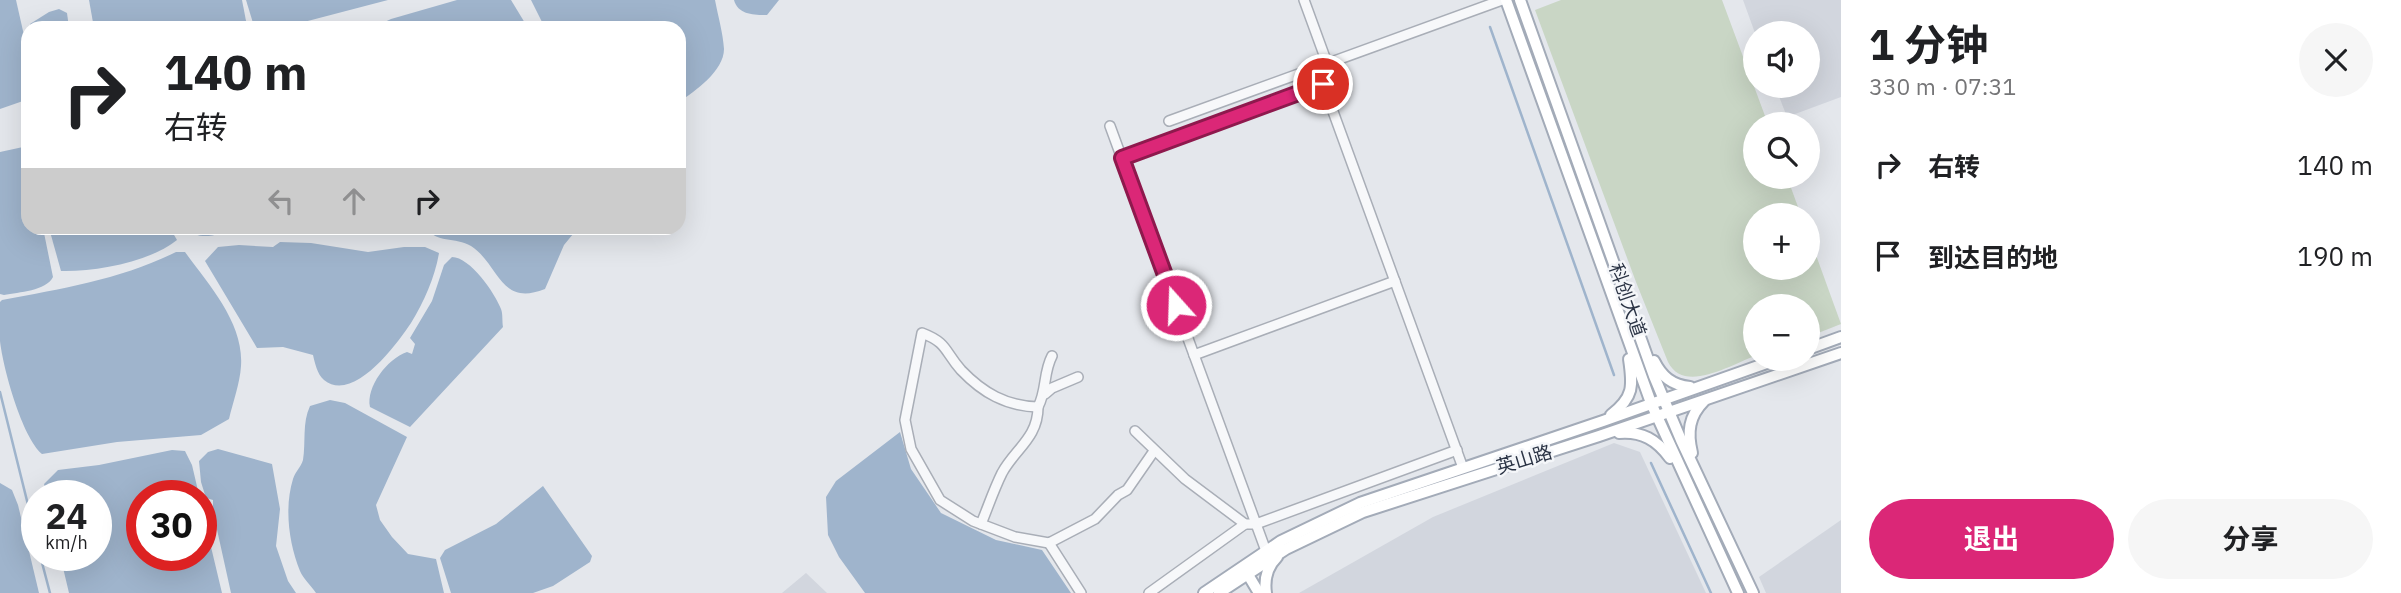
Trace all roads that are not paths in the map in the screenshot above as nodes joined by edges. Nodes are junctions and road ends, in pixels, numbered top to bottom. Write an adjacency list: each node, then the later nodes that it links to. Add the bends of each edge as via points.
1 (1304, 0): 4 (street)
2 (1504, 0): 4 (street); 10 (main road, 科创大道)
3 (1520, 0): 9 (main road, 科创大道)
4 (1327, 64): 5 (street)
5 (1169, 121)
6 (1110, 126): 7 (street)
7 (1122, 158): 8 (street, via 1323,84); 14 (street)
8 (1395, 281): 14 (street); 29 (street)
9 (1639, 332): 18 (main road, via 1663,375 1677,385); 21 (main road, 科创大道)
10 (1626, 336): 22 (main road, 科创大道); 26 (main road, via 1631,390 1624,404)
11 (1841, 337): 12 (main road)
12 (1820, 345)
13 (1841, 353): 20 (main road, 英山路)
14 (1194, 355): 36 (street)
15 (1052, 356): 19 (street, via 1045,370)
16 (1743, 371): 18 (main road, 英山路)
17 (1078, 377): 19 (street)
18 (1696, 387): 21 (main road, 英山路)
19 (1045, 394): 23 (street)
20 (1707, 398): 24 (main road, 英山路); 32 (main road, via 1689,429)
21 (1663, 399): 22 (main road, 英山路); 24 (main road, 科创大道)
22 (1651, 403): 25 (main road, 科创大道); 26 (main road, 英山路)
23 (1038, 407): 34 (street, via 1038,422 1003,471); 34 (street, via 1008,404 979,386 939,340 922,333 905,420 911,449 940,500)
24 (1669, 412): 25 (main road, 英山路); 32 (main road, 科创大道)
25 (1656, 416): 28 (main road, 英山路); 33 (main road, 科创大道)
26 (1603, 421): 31 (main road, 英山路)
27 (1135, 430): 30 (street)
28 (1599, 436): 33 (main road, via 1632,433 1650,438); 38 (main road, 英山路, via 1381,505)
29 (1457, 450): 31 (street); 36 (street)
30 (1154, 451): 35 (street); 37 (street, via 1127,490 1095,519)
31 (1463, 468): 39 (main road, 英山路, via 1342,511)
32 (1697, 473): 49 (main road, 科创大道)
33 (1684, 478): 48 (main road, 科创大道)
34 (981, 524): 37 (street)
35 (1245, 524): 36 (street); 42 (street)
36 (1256, 524): 39 (street)
37 (1049, 543): 41 (street)
38 (1286, 549): 40 (main road, 英山路); 47 (main road, via 1268,569)
39 (1266, 551): 40 (main road, 英山路)
40 (1242, 571): 43 (main road, 英山路); 44 (main road, 英山路); 45 (main road); 46 (main road)
41 (1081, 593)
42 (1149, 593)
43 (1204, 593)
44 (1219, 593)
45 (1251, 593)
46 (1259, 593)
47 (1266, 593)
48 (1738, 593)
49 (1753, 593)

